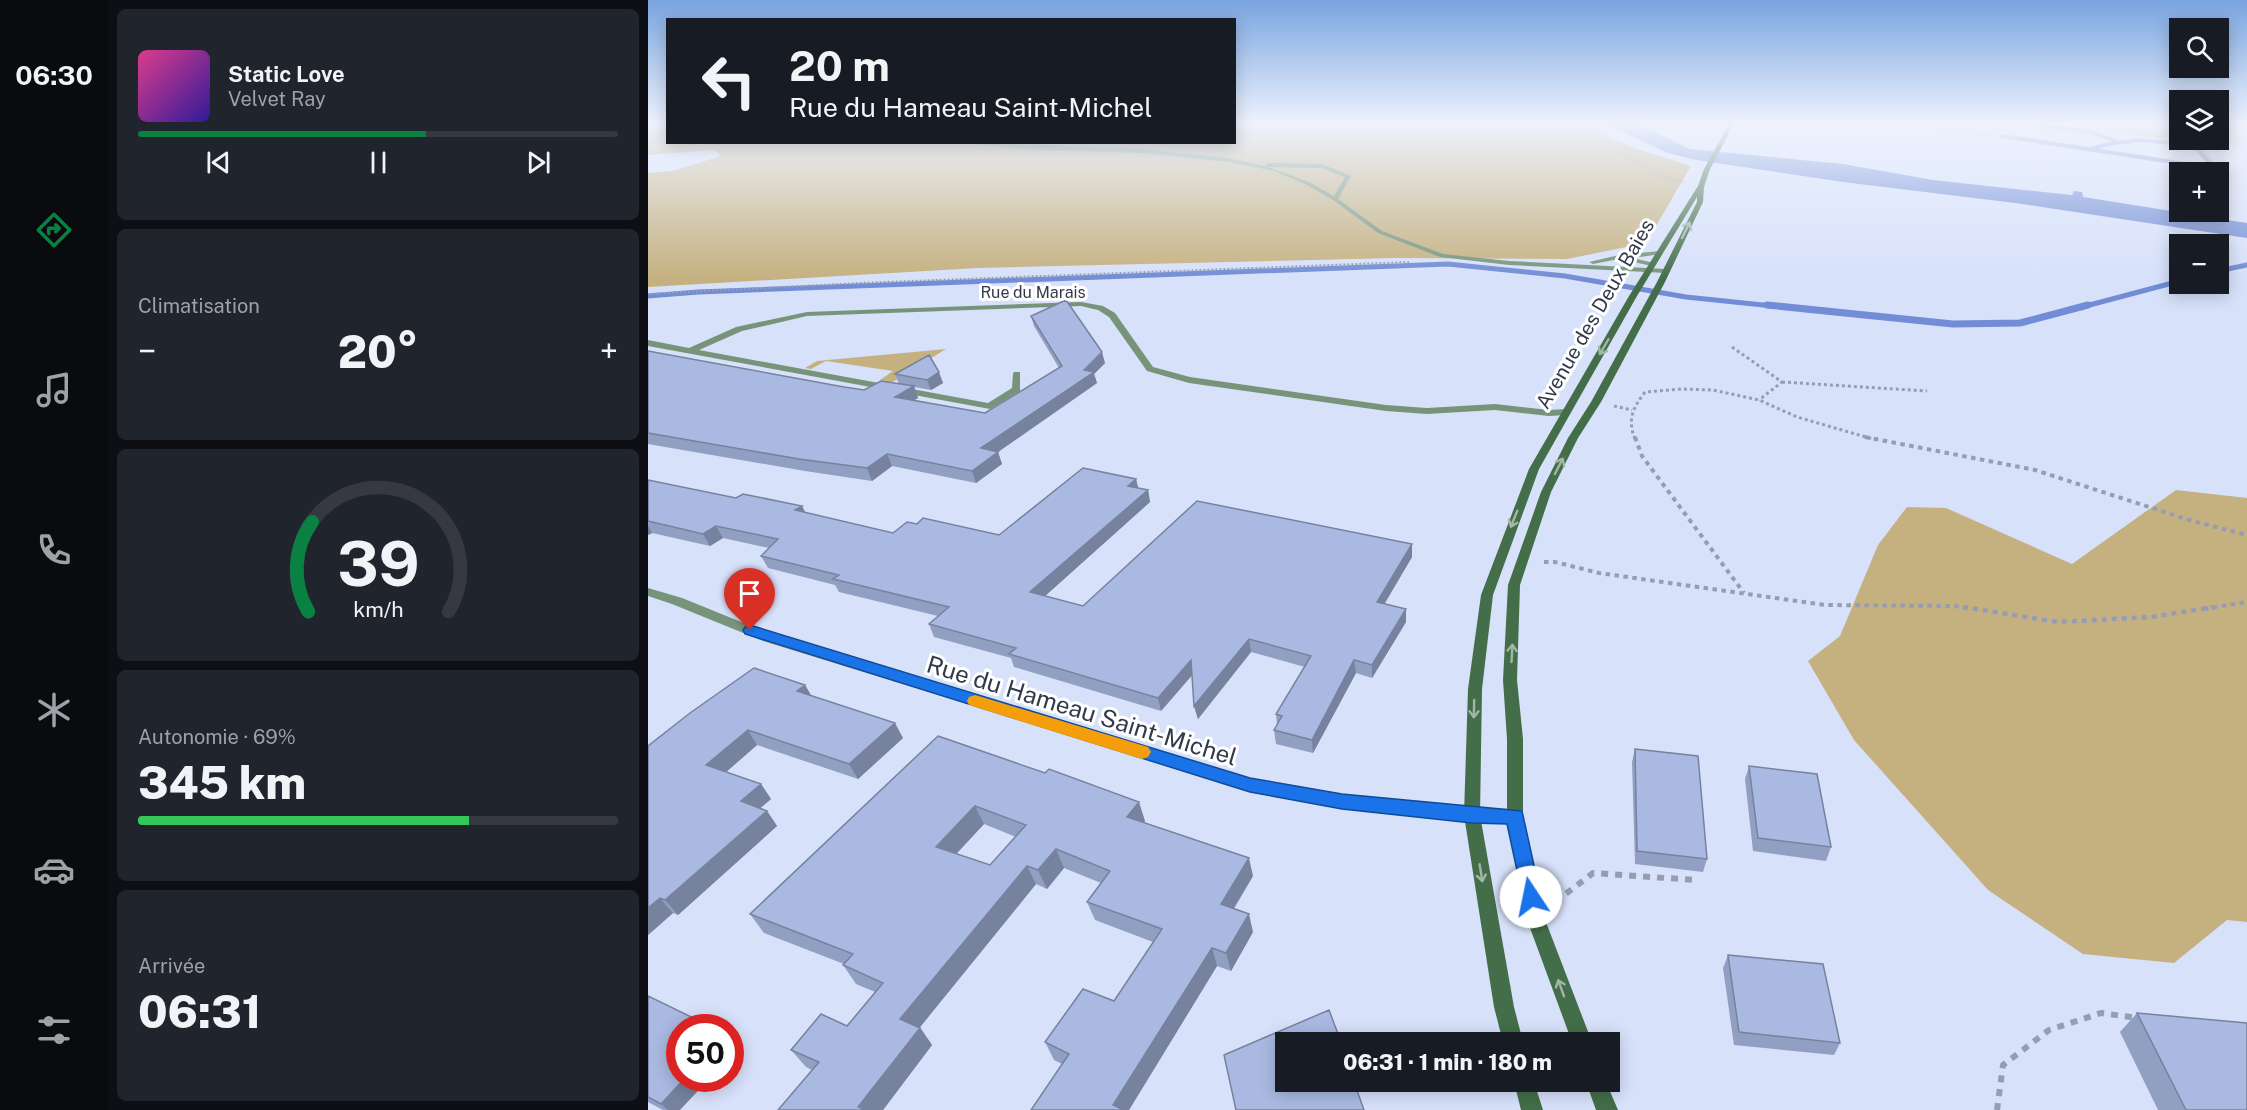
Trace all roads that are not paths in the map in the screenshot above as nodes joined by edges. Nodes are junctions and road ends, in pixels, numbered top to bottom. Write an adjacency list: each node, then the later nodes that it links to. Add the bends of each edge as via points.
1 (1290, 176): 5 (street)
2 (1347, 176): 5 (street)
3 (1705, 176): 4 (main road)
4 (1701, 186): 6 (main road, Avenue des Deux Baies); 10 (main road, Avenue des Deux Baies, one-way to 4, via 1700,202)
5 (1335, 199): 8 (street, via 1380,232 1442,256 1509,264)
6 (1659, 253): 7 (street); 9 (main road, Avenue des Deux Baies)
7 (1620, 257): 8 (street); 9 (street)
8 (1574, 265): 9 (street)
9 (1651, 267): 10 (street); 14 (main road, Avenue des Deux Baies, one-way to 14)
10 (1666, 272): 17 (main road, Avenue des Deux Baies, one-way to 10, via 1510,680 1514,585 1546,492)
11 (648, 343): 12 (street)
12 (688, 351): 13 (street, via 990,406 1017,389); 14 (street, Rue du Marais, via 739,329 807,314 1081,304 1112,315 1150,369 1189,380 1386,408 1427,411 1495,407)
13 (1017, 374)
14 (1566, 412): 16 (main road, Avenue des Deux Baies, one-way to 16, via 1534,469 1487,595 1475,689)
15 (648, 592): 16 (street, Rue du Hameau Saint-Michel, via 768,638 1250,785 1342,802)
16 (1472, 815): 17 (street, Rue du Hameau Saint-Michel); 18 (main road, Avenue des Deux Baies, one-way to 18)
17 (1515, 816): 19 (main road, Avenue des Deux Baies, one-way to 17, via 1535,917)
18 (1510, 1032)
19 (1578, 1032)
20 (1527, 1092): 22 (main road)
21 (1600, 1092): 23 (main road)
22 (1532, 1110)
23 (1607, 1110)

